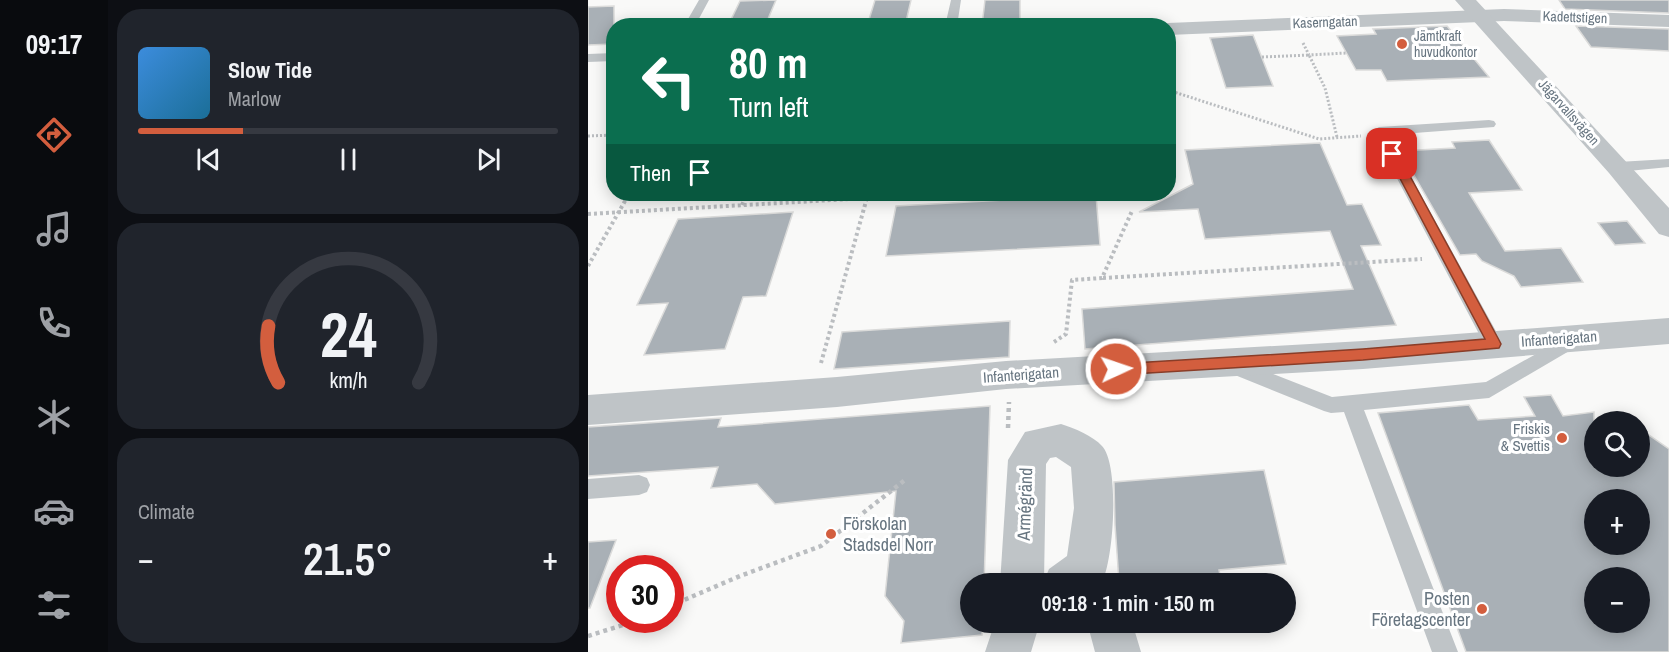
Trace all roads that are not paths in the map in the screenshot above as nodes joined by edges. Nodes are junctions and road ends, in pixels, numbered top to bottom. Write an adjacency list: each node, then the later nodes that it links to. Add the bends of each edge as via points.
1 (704, 0): 4 (lane)
2 (956, 0): 5 (lane)
3 (1473, 8): 6 (street, Kadettstigen); 7 (street, Kaserngatan); 12 (street, Jägarvallsvägen)
4 (694, 18)
5 (953, 18)
6 (1669, 21)
7 (1180, 30)
8 (606, 57): 9 (lane)
9 (588, 58)
10 (1489, 124): 16 (lane, via 1379,131)
11 (1669, 163): 12 (lane)
12 (1618, 167): 13 (street, Jägarvallsvägen)
13 (1669, 227)
14 (1669, 331): 15 (street, Infanterigatan)
15 (1578, 338): 16 (street, Infanterigatan); 18 (lane, via 1489,390)
16 (1494, 344): 17 (street, Infanterigatan)
17 (1225, 363): 18 (lane, via 1330,405); 19 (street, Infanterigatan, via 1006,375)
18 (1351, 403): 28 (lane)
19 (588, 410)
20 (639, 485): 21 (lane)
21 (588, 489)
22 (1022, 573): 23 (street, Armégränd, via 1026,460 1038,444 1061,440 1089,458 1094,508)
23 (1082, 573)
24 (1014, 633): 26 (street)
25 (1113, 633): 27 (street)
26 (1008, 652)
27 (1118, 652)
28 (1445, 652)

